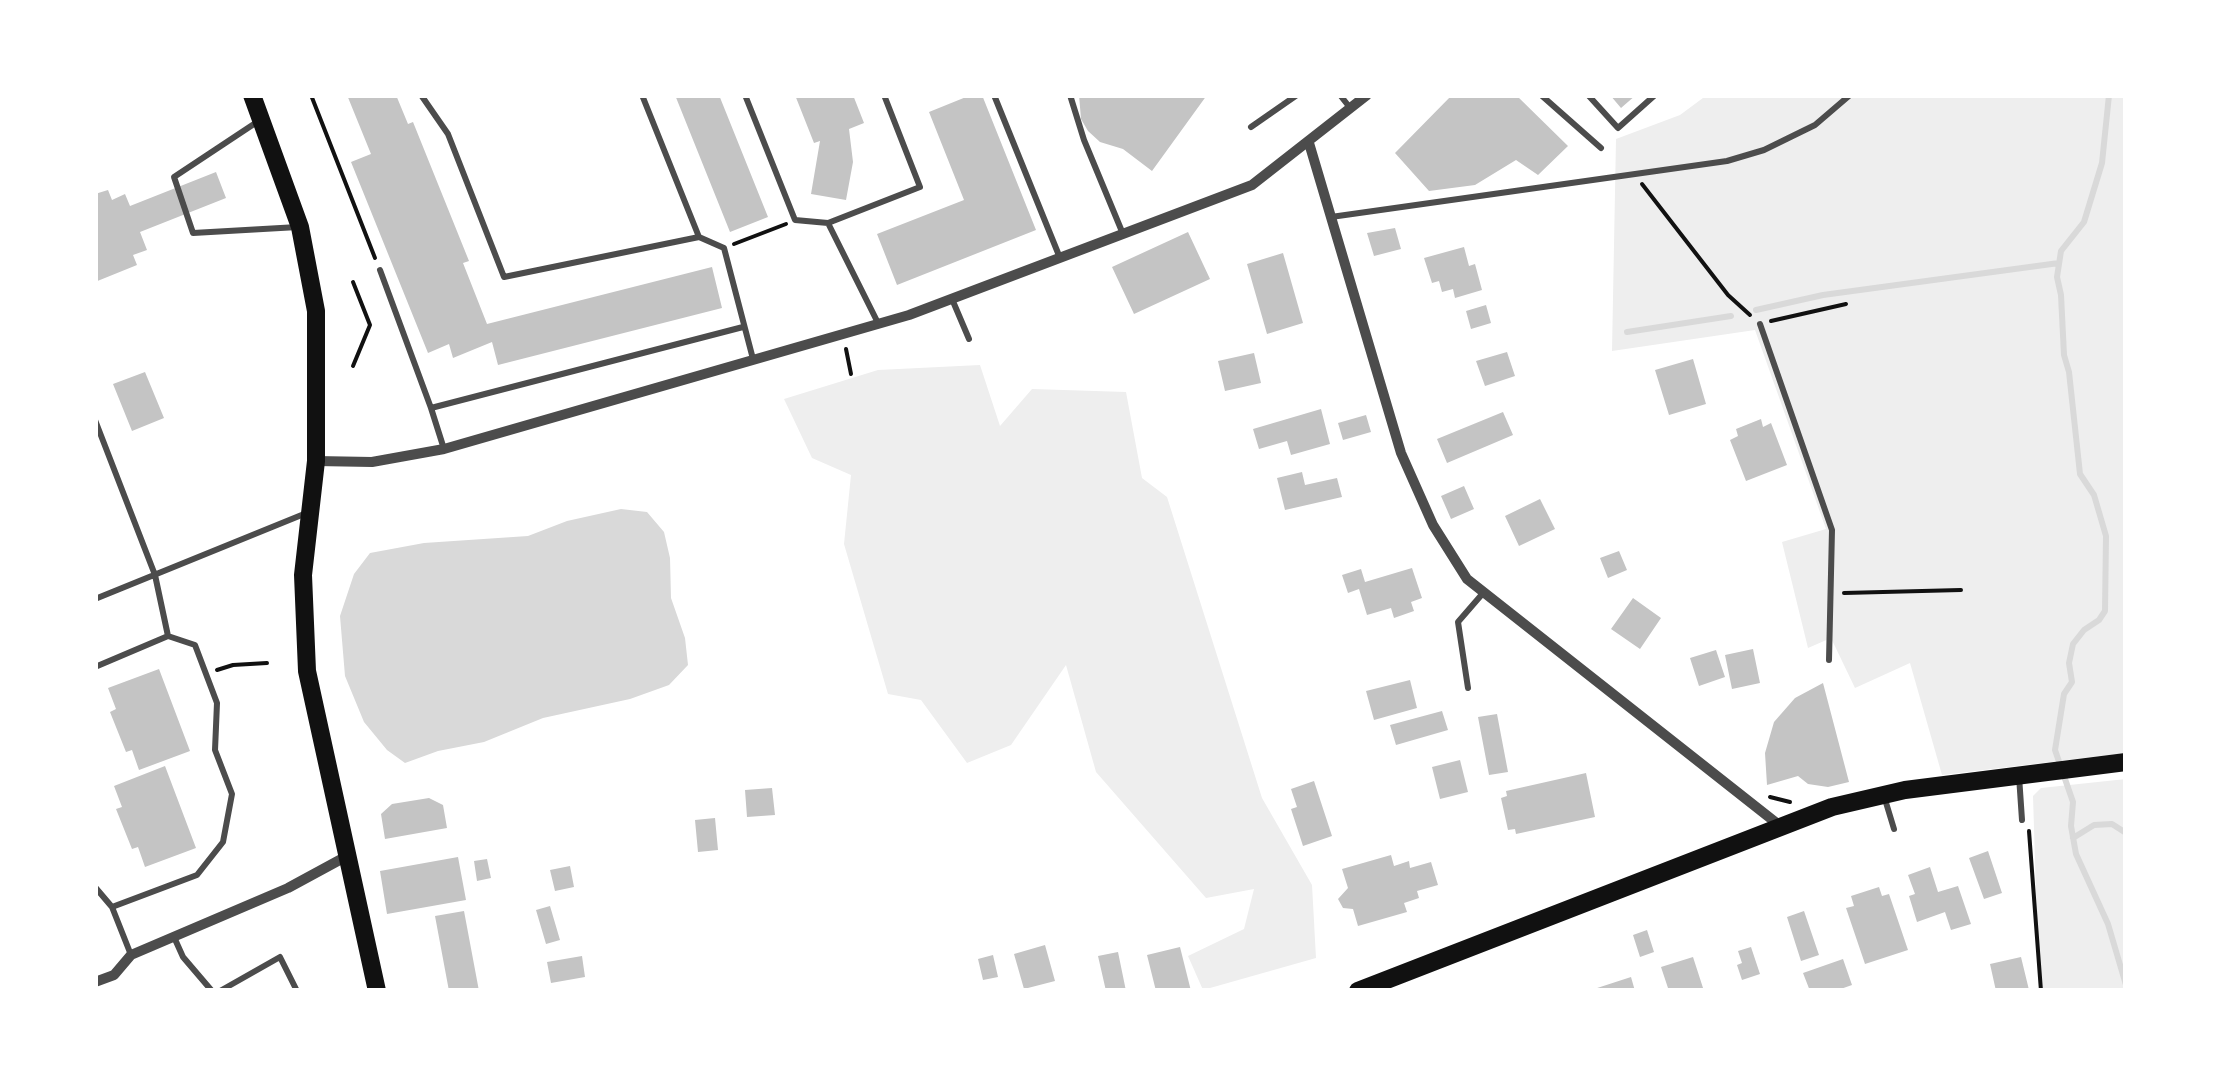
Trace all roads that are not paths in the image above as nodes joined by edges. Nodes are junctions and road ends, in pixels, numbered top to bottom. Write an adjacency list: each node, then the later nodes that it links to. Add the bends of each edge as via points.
1 (252, 95): 16 (main road)
2 (421, 95): 24 (lane, via 448,134 504,277)
3 (642, 95): 24 (lane)
4 (744, 95): 21 (lane, via 795,220)
5 (884, 95): 21 (lane, via 920,187)
6 (994, 95): 25 (lane)
7 (1070, 95): 23 (lane)
8 (1296, 95): 17 (lane)
9 (1340, 95): 15 (lane)
10 (1368, 95): 15 (street)
11 (1542, 95): 19 (lane)
12 (1588, 95): 13 (lane, via 1618,128)
13 (1655, 95)
14 (1850, 95): 20 (lane, via 1815,125 1727,161)
15 (1351, 109): 18 (street)
16 (262, 120): 22 (main road); 22 (lane, via 174,177 193,233)
17 (1250, 127)
18 (1309, 143): 20 (street); 23 (street, via 1252,185)
19 (1601, 148)
20 (1331, 217): 39 (street, via 1400,452 1433,525 1466,579)
21 (828, 223): 29 (lane)
22 (300, 226): 36 (main road, via 316,311)
23 (1123, 234): 25 (street)
24 (699, 237): 30 (lane, via 724,248)
25 (1060, 258): 27 (street)
26 (380, 270): 33 (lane)
27 (952, 299): 29 (street); 31 (lane)
28 (1758, 322): 42 (lane, via 1832,530)
29 (879, 324): 32 (street)
30 (744, 327): 32 (lane); 33 (lane)
31 (969, 339)
32 (754, 360): 35 (street)
33 (431, 408): 35 (lane)
34 (95, 420): 38 (lane)
35 (444, 449): 36 (street, via 372,462)
36 (316, 461): 37 (main road)
37 (310, 512): 38 (lane); 51 (main road, via 303,576 307,670)
38 (155, 575): 40 (lane); 41 (lane)
39 (1484, 592): 44 (lane, via 1458,622); 49 (street)
40 (95, 600)
41 (168, 636): 43 (lane); 53 (lane, via 195,645 217,703 215,750 232,794 224,842 196,875)
42 (1829, 660)
43 (95, 668)
44 (1468, 688)
45 (2126, 762): 46 (main road)
46 (2022, 773): 47 (main road); 48 (lane)
47 (1884, 794): 49 (main road); 50 (lane)
48 (2025, 822)
49 (1779, 825): 61 (main road)
50 (1894, 829)
51 (346, 856): 54 (street); 60 (main road)
52 (95, 887): 53 (lane)
53 (112, 907): 55 (lane)
54 (174, 936): 55 (street); 57 (lane)
55 (131, 955): 56 (street, via 114,975)
56 (95, 982)
57 (212, 991)
58 (220, 991): 59 (lane, via 280,958)
59 (297, 991)
60 (376, 991)
61 (1358, 991)

